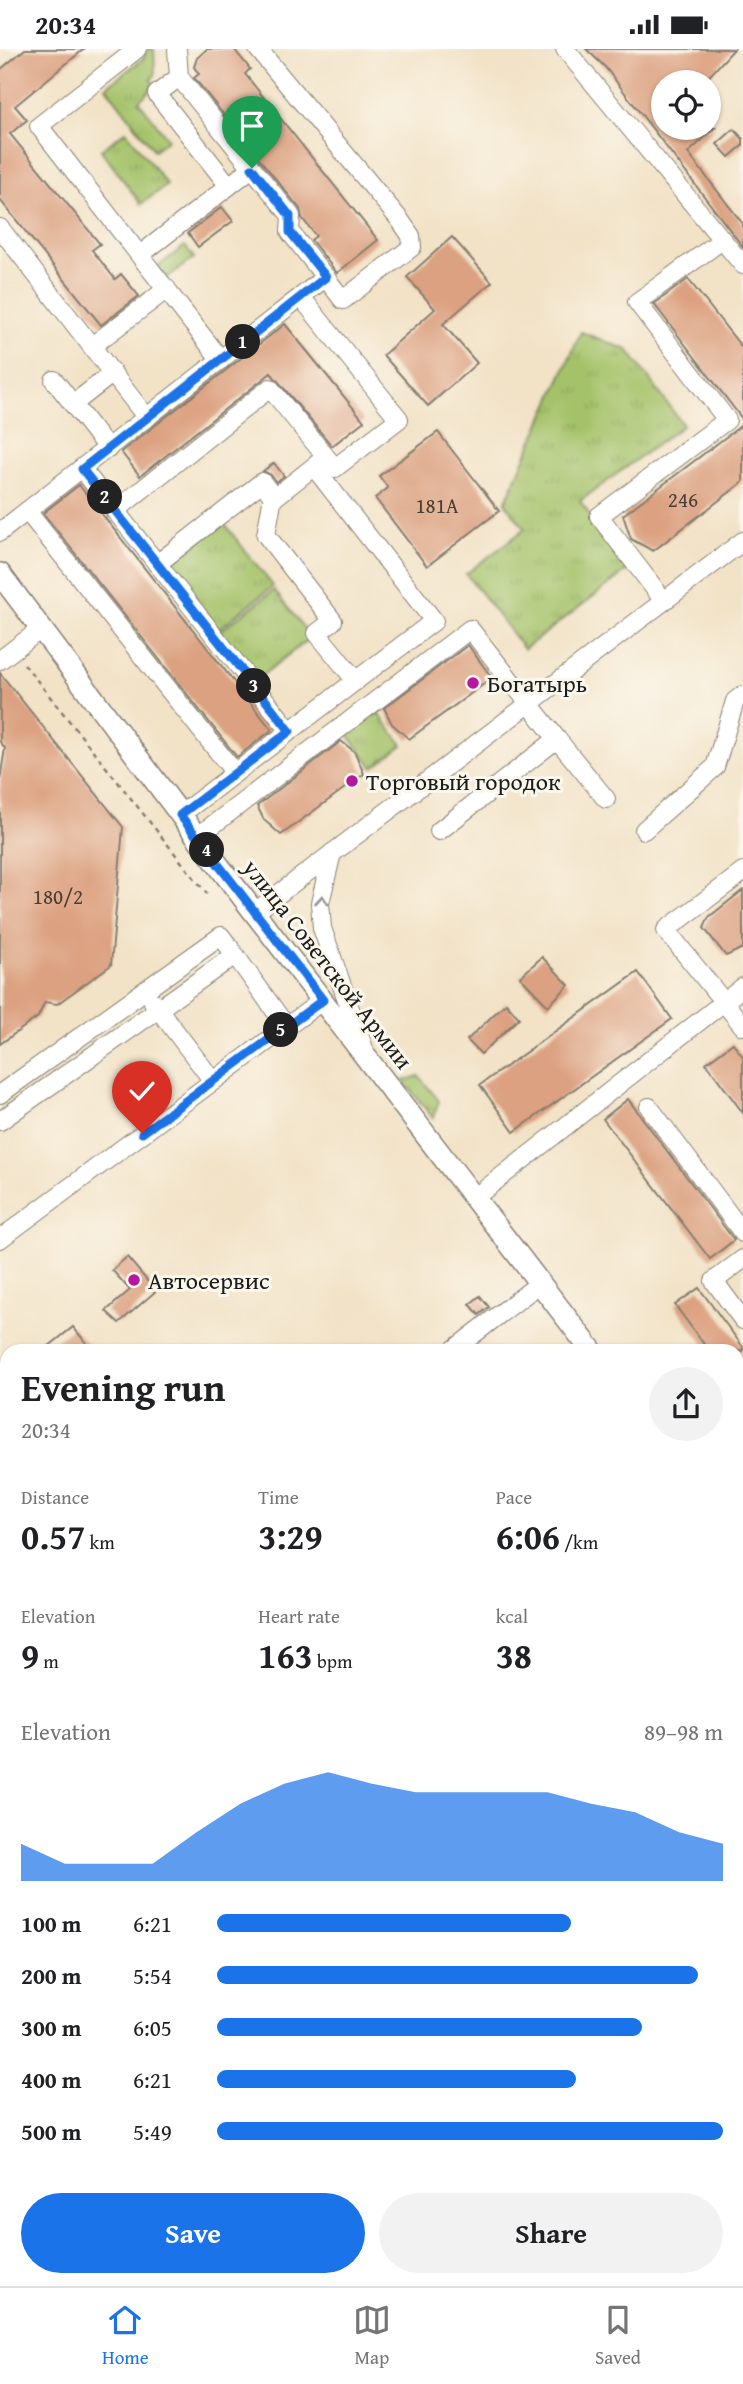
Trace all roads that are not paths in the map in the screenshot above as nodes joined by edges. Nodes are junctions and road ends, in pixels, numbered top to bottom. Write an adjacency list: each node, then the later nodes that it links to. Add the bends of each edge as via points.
1 (137, 49): 10 (street, via 39,125)
2 (258, 49): 12 (street, via 411,236 412,247 343,300)
3 (565, 49): 9 (street)
4 (179, 50): 5 (street)
5 (179, 77): 6 (street); 7 (street, via 157,94)
6 (252, 168): 7 (street); 12 (street, via 290,216 290,232)
7 (229, 186): 10 (street)
8 (0, 228): 15 (street)
9 (722, 240): 11 (street); 31 (street, via 637,302 727,420 600,516)
10 (140, 255): 13 (street)
11 (743, 265)
12 (326, 277): 14 (street)
13 (167, 289): 15 (street); 16 (street)
14 (301, 297): 16 (street); 22 (street, via 398,419 335,468)
15 (92, 346): 17 (street)
16 (221, 360): 20 (street)
17 (113, 373): 19 (street); 20 (street)
18 (54, 380): 19 (street)
19 (73, 404): 21 (street)
20 (147, 418): 21 (street)
21 (108, 449): 23 (street)
22 (320, 462): 24 (street); 26 (street, via 270,388); 34 (street, via 434,621)
23 (82, 469): 25 (street); 26 (street)
24 (273, 496): 29 (street, via 262,482); 34 (street, via 266,535 333,621 317,633)
25 (27, 511): 27 (street); 39 (street)
26 (116, 511): 29 (street)
27 (0, 532)
28 (743, 541): 31 (street)
29 (157, 564): 37 (street)
30 (0, 574): 32 (main road, улица Советской Армии)
31 (664, 601): 36 (street)
32 (41, 629): 33 (street); 41 (main road, улица Советской Армии)
33 (7, 655)
34 (354, 682): 37 (street)
35 (743, 695): 42 (street, via 735,701 715,767)
36 (528, 704): 38 (street); 44 (street, via 470,629); 45 (street)
37 (290, 731): 39 (street)
38 (557, 739): 40 (street); 43 (street)
39 (235, 773): 41 (street)
40 (606, 799)
41 (180, 815): 44 (main road, улица Советской Армии)
42 (643, 830)
43 (439, 831)
44 (197, 837): 47 (main road, улица Советской Армии)
45 (332, 853): 47 (street); 56 (street, one-way to 45, via 322,928 320,904)
46 (743, 872): 52 (street, via 666,930)
47 (255, 912): 51 (main road, улица Советской Армии)
48 (235, 955): 50 (street, via 221,936); 53 (street); 54 (street)
49 (743, 987): 52 (street)
50 (144, 991): 53 (street); 58 (street)
51 (323, 1000): 54 (street); 56 (main road, улица Советской Армии)
52 (724, 1001): 55 (street); 61 (street)
53 (158, 1009): 57 (street); 60 (street)
54 (286, 1026): 57 (street)
55 (743, 1026)
56 (367, 1058): 61 (main road, улица Советской Армии)
57 (213, 1081): 63 (street)
58 (0, 1094)
59 (649, 1107): 62 (street)
60 (0, 1121)
61 (474, 1198): 65 (main road, улица Советской Армии)
62 (743, 1233)
63 (0, 1239)
64 (743, 1259): 66 (street, via 714,1281)
65 (540, 1283): 67 (street); 68 (main road, улица Советской Армии)
66 (743, 1320)
67 (461, 1344)
68 (587, 1344)

